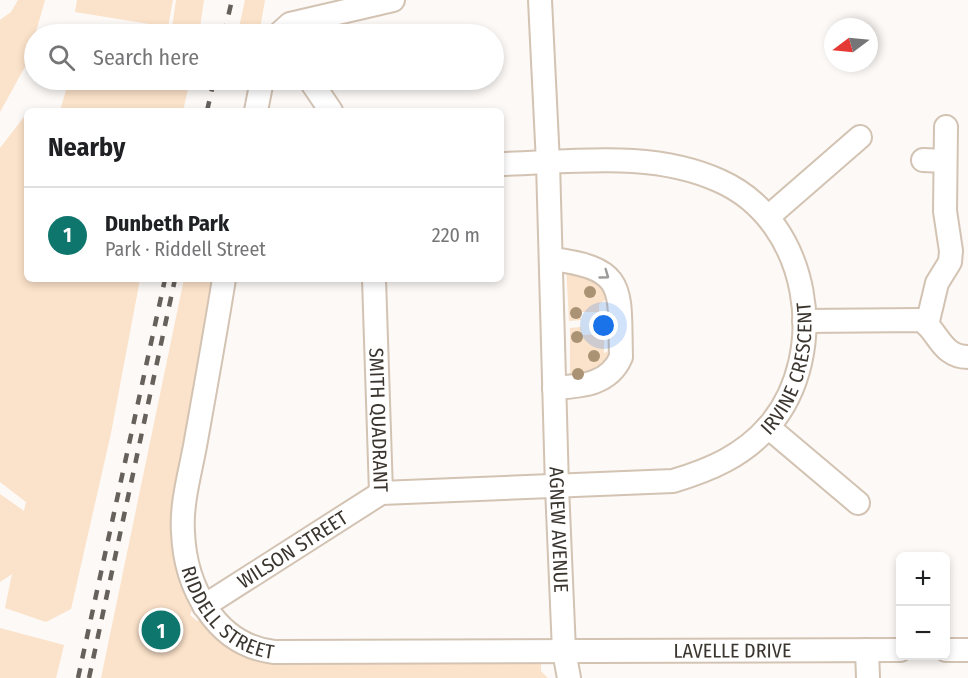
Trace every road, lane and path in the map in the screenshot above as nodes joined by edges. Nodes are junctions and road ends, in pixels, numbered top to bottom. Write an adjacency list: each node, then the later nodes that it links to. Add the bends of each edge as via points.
1 (393, 0): 3 (street)
2 (540, 0): 10 (street, AGNEW AVENUE)
3 (307, 24)
4 (260, 90): 6 (street)
5 (317, 90): 7 (street)
6 (257, 108)
7 (329, 108)
8 (946, 127): 17 (street, via 934,161 950,262 937,283)
9 (860, 137): 12 (street)
10 (548, 163): 11 (street); 12 (street, IRVINE CRESCENT, via 638,161 673,165 721,181); 13 (street, AGNEW AVENUE)
11 (504, 164)
12 (768, 217): 16 (street, IRVINE CRESCENT, via 788,245 796,267)
13 (551, 259): 19 (street, AGNEW AVENUE); 19 (street, one-way to 19, via 594,267 614,282 620,294 621,357 617,365 596,382)
14 (224, 282): 24 (street, RIDDELL STREET, via 183,512 187,563)
15 (374, 282): 22 (street, SMITH QUADRANT)
16 (804, 321): 17 (street, via 915,319); 20 (street, IRVINE CRESCENT, via 800,367)
17 (927, 325): 18 (street, via 944,348)
18 (968, 357)
19 (554, 388): 21 (street, AGNEW AVENUE)
20 (768, 427): 21 (street, IRVINE CRESCENT, via 733,457 673,482); 23 (street)
21 (557, 487): 22 (street, SMITH QUADRANT); 29 (street, AGNEW AVENUE)
22 (381, 493): 24 (street, WILSON STREET)
23 (858, 502)
24 (204, 606): 29 (street, RIDDELL STREET, via 244,644 274,652)
25 (867, 650): 26 (street, LAVELLE DRIVE); 29 (street, LAVELLE DRIVE); 30 (street)
26 (896, 650)
27 (950, 650): 28 (street)
28 (968, 650)
29 (566, 666)
30 (868, 678)

